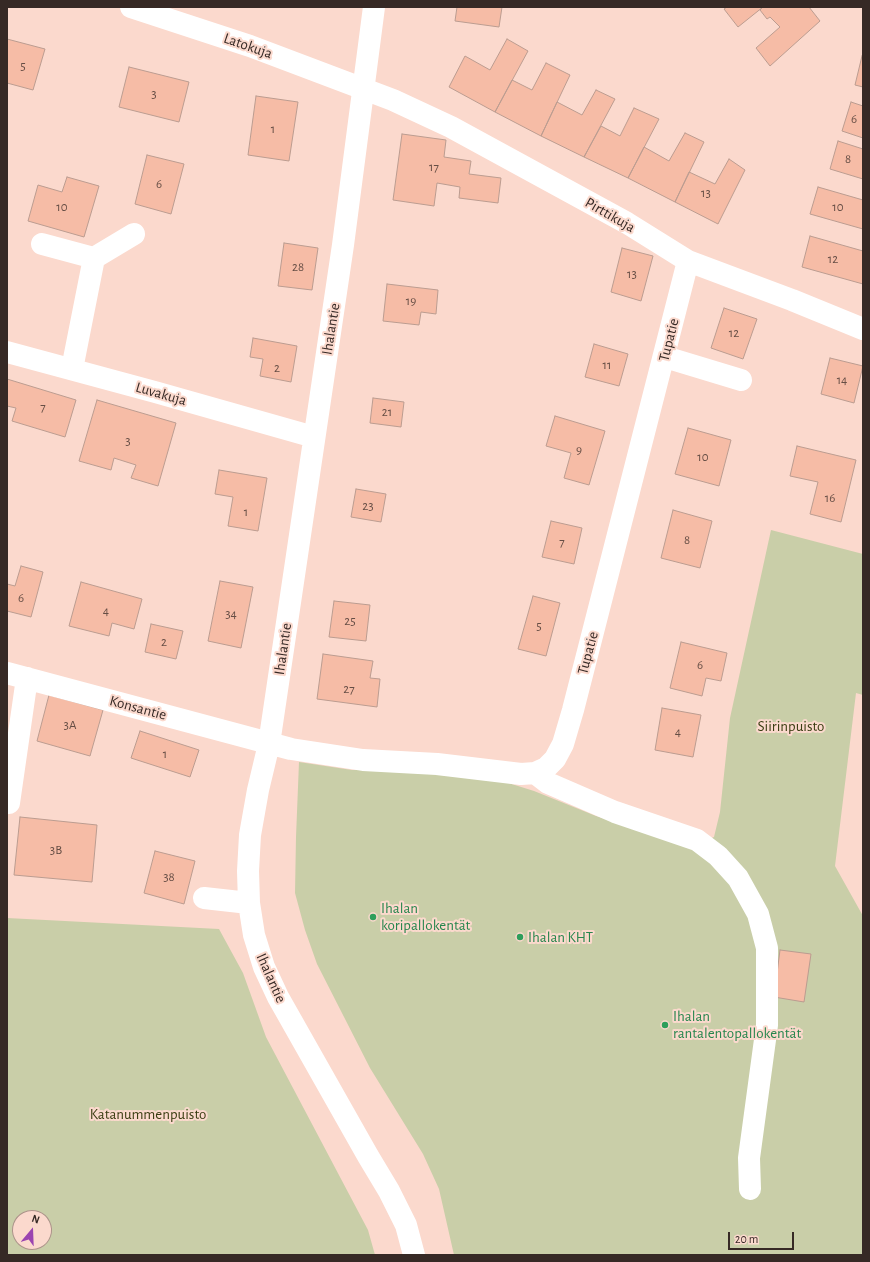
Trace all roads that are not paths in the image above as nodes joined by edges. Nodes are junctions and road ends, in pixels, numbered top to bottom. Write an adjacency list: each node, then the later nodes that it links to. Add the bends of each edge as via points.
1 (131, 7): 3 (street, Latokuja, via 250,46)
2 (374, 7): 3 (street, Ihalantie)
3 (362, 90): 7 (street, Pirttikuja, via 393,100 451,127 627,223); 13 (street, Ihalantie, via 343,245)
4 (134, 234): 6 (street)
5 (42, 244): 6 (street)
6 (94, 258): 11 (street)
7 (688, 261): 8 (street, Pirttikuja); 10 (street, Tupatie)
8 (863, 329)
9 (7, 352): 11 (street, Luvakuja)
10 (665, 357): 12 (street); 16 (street, Tupatie, via 563,744 555,759 546,768)
11 (72, 369): 13 (street, Luvakuja)
12 (741, 380)
13 (314, 437): 15 (street, Ihalantie)
14 (17, 675): 15 (street, Konsantie); 17 (street)
15 (269, 744): 16 (street, via 363,760 437,764 521,774); 19 (street, Ihalantie, via 250,835)
16 (535, 773): 20 (street, via 548,783 615,812 697,840 718,856 738,878 758,914 767,948 767,1025 749,1158)
17 (9, 803)
18 (204, 898): 19 (street)
19 (249, 903): 21 (street, Ihalantie, via 254,935 264,967 278,997 389,1191 406,1225)
20 (750, 1189)
21 (414, 1255)

